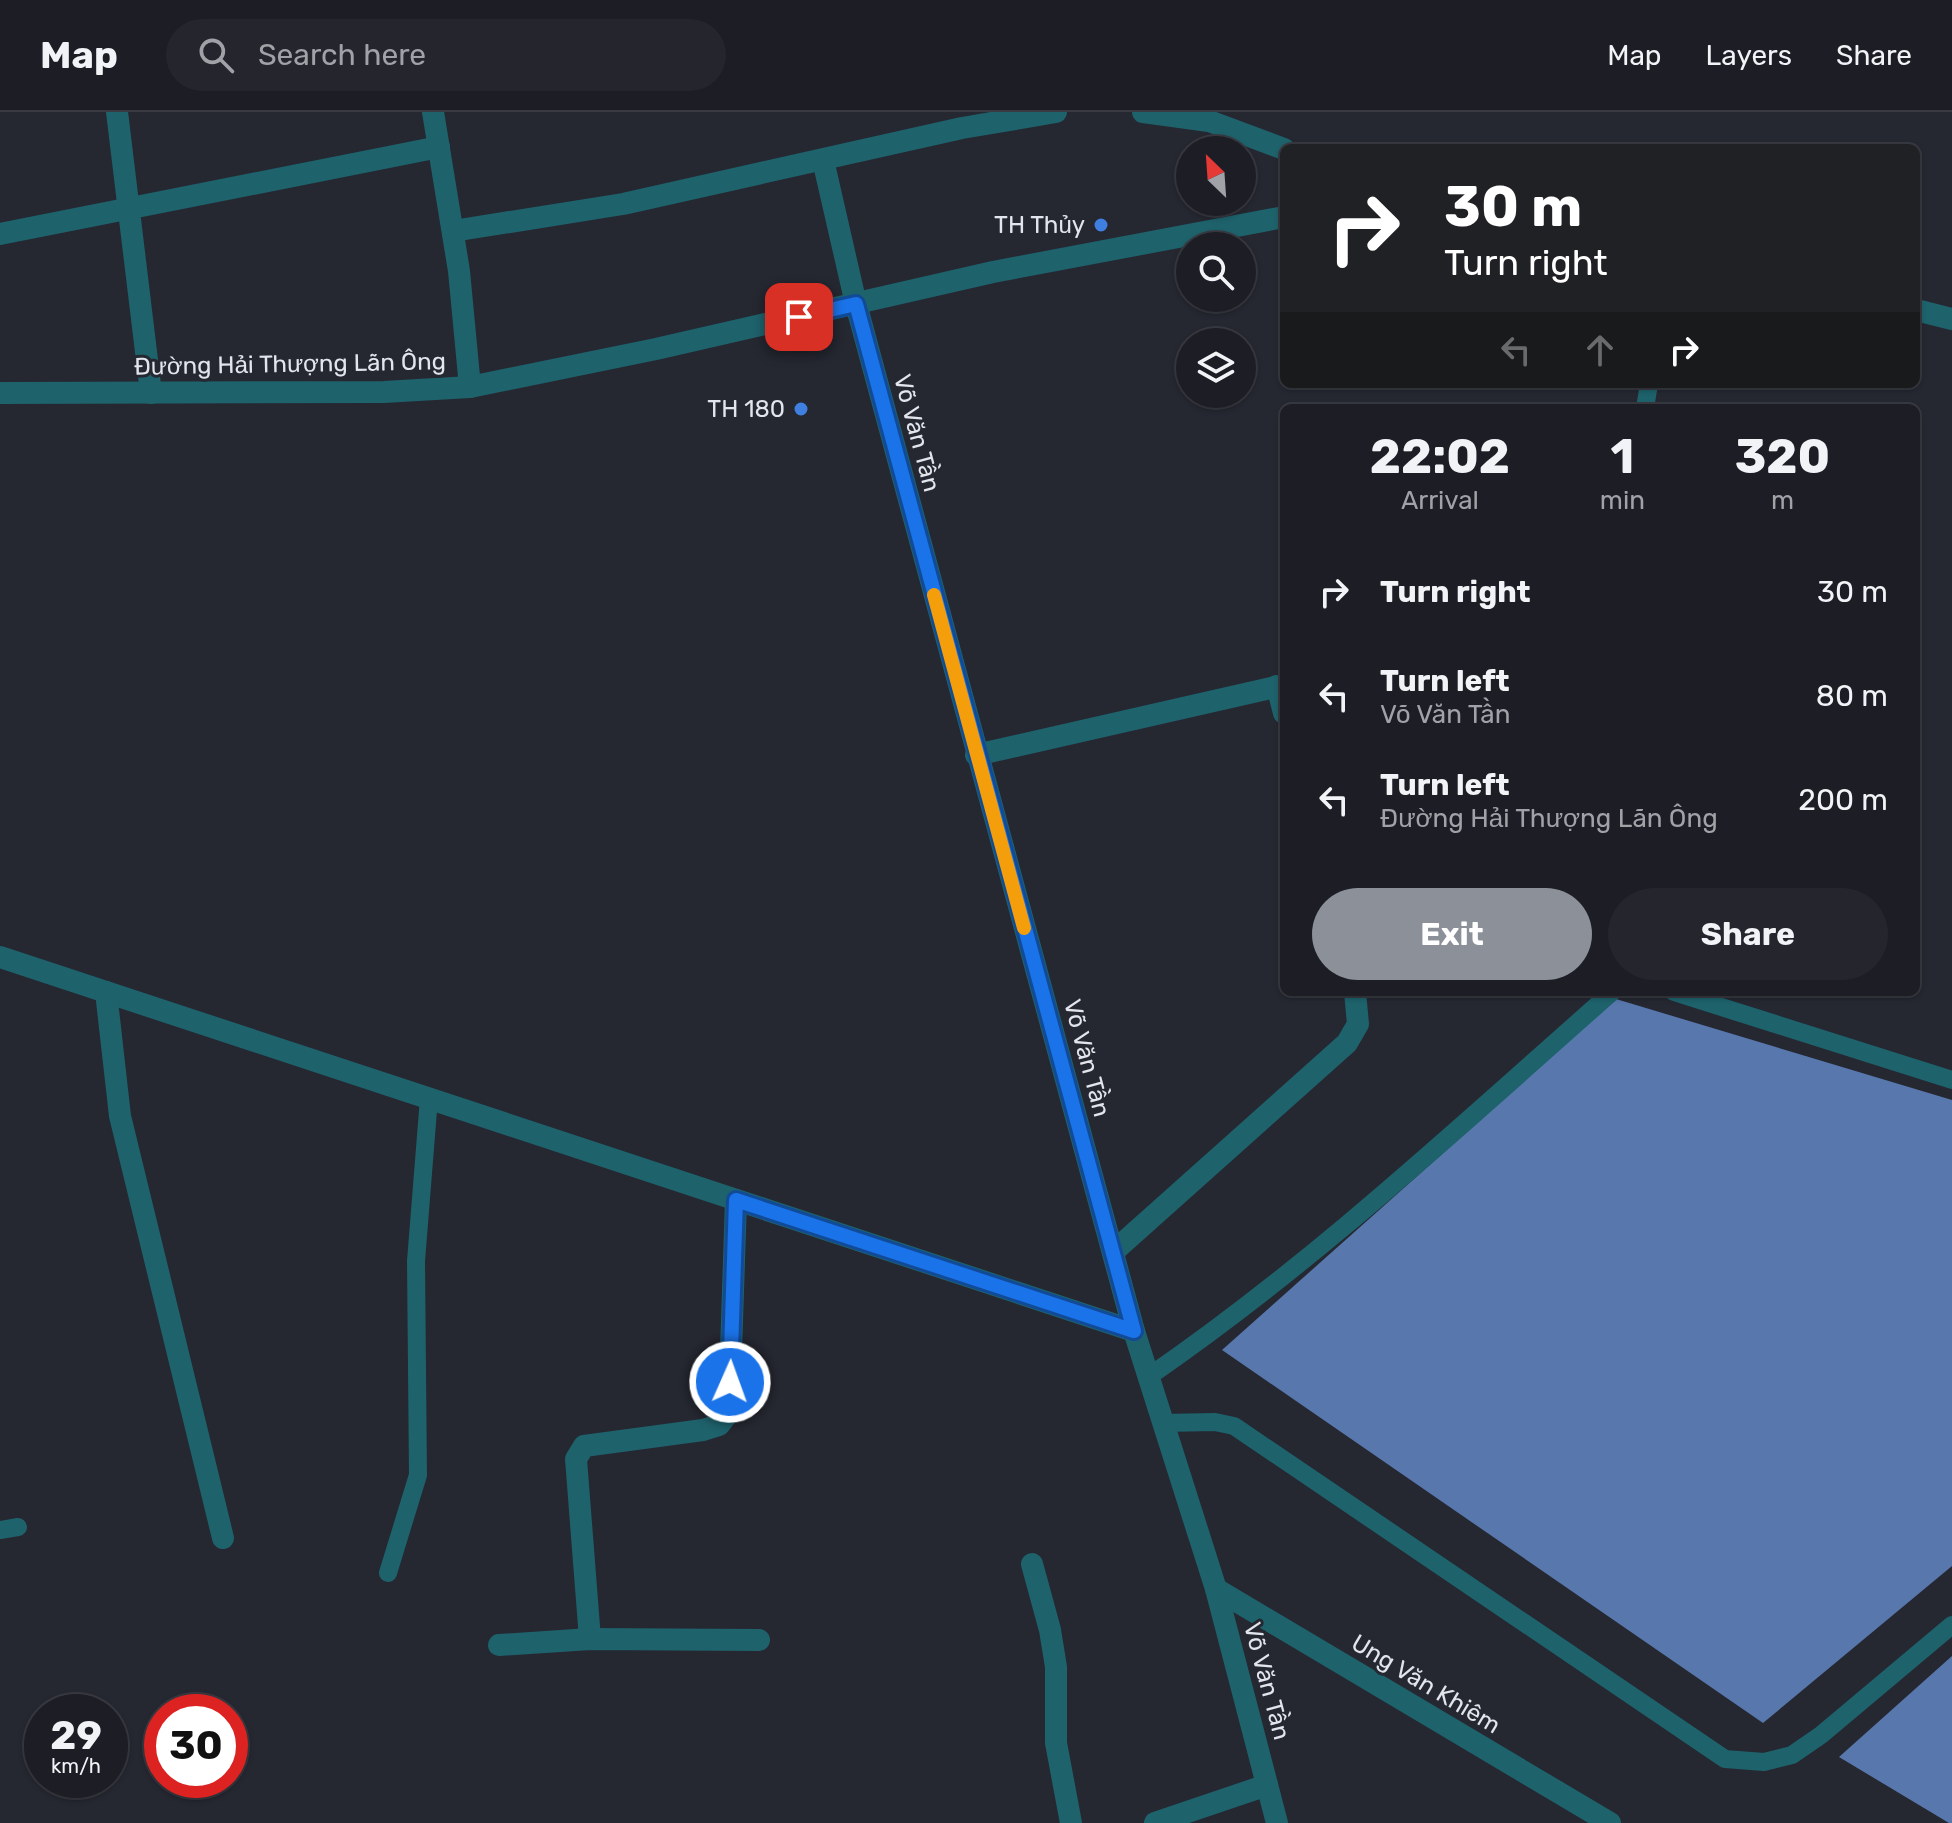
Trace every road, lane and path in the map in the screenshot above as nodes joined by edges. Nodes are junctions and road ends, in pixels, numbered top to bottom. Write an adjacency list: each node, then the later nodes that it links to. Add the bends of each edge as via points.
1 (117, 112): 8 (street)
2 (433, 112): 5 (street)
3 (1056, 112): 7 (street)
4 (1143, 112): 6 (street, via 1209,121)
5 (439, 147): 8 (street); 10 (street)
6 (1280, 148)
7 (823, 160): 10 (street, via 623,204); 12 (street, Võ Văn Tần)
8 (129, 211): 11 (street); 17 (street)
9 (1280, 218): 12 (street, Đường Hải Thượng Lãn Ông, via 993,272)
10 (453, 231): 15 (street)
11 (0, 234)
12 (856, 304): 15 (street, Đường Hải Thượng Lãn Ông); 19 (street, Võ Văn Tần)
13 (1920, 311): 14 (street)
14 (1952, 319)
15 (470, 387): 17 (street, Đường Hải Thượng Lãn Ông)
16 (0, 393): 17 (street, Đường Hải Thượng Lãn Ông)
17 (151, 393)
18 (1280, 685): 19 (street)
19 (976, 755): 28 (street, Võ Văn Tần)
20 (0, 957): 21 (street)
21 (106, 992): 26 (street); 32 (street, via 120,1116)
22 (1355, 996): 28 (street, via 1358,1024 1347,1043)
23 (1607, 996): 30 (lane, via 1327,1243)
24 (1687, 996): 25 (lane)
25 (1952, 1080)
26 (429, 1098): 27 (street); 34 (lane, via 416,1261 418,1475)
27 (736, 1200): 29 (street); 37 (street, via 729,1412 719,1425 703,1430 584,1446 576,1459)
28 (1113, 1252): 29 (street, Võ Văn Tần)
29 (1134, 1331): 30 (street, Võ Văn Tần)
30 (1148, 1377): 31 (street, Võ Văn Tần)
31 (1162, 1423): 35 (street, Võ Văn Tần); 36 (lane, via 1234,1426 1725,1759 1764,1762 1792,1755)
32 (223, 1538)
33 (1032, 1564): 42 (street, via 1056,1667 1056,1743)
34 (388, 1573)
35 (1216, 1589): 40 (street, Võ Văn Tần); 41 (street, Ung Văn Khiêm)
36 (1952, 1625)
37 (590, 1639): 38 (street); 39 (street)
38 (759, 1640)
39 (499, 1645)
40 (1267, 1785): 43 (street); 44 (street, Võ Văn Tần)
41 (1588, 1816): 45 (street, Ung Văn Khiêm)
42 (1071, 1823)
43 (1155, 1823)
44 (1277, 1823)
45 (1610, 1823)

